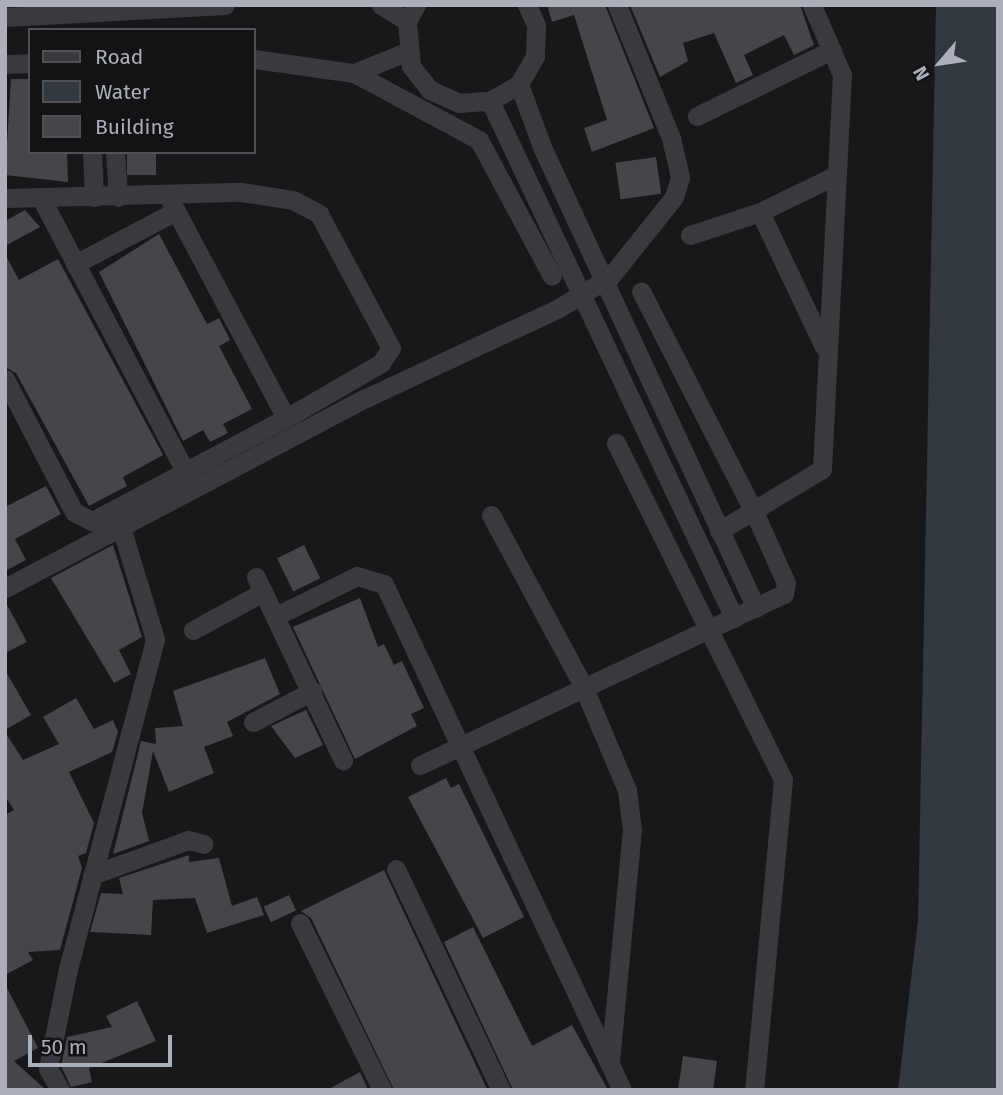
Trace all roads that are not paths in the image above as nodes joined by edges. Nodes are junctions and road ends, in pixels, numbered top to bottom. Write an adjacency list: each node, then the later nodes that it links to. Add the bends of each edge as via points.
1 (225, 5): 7 (street)
2 (381, 5): 6 (street)
3 (527, 5): 14 (street, via 536,25 535,56)
4 (617, 5): 39 (street, bridge, via 680,163 680,177 674,198 610,277 557,309 366,398)
5 (812, 5): 8 (street)
6 (411, 13): 9 (street)
7 (5, 17)
8 (832, 50): 18 (street); 21 (street, via 842,75)
9 (406, 52): 13 (street); 15 (street)
10 (256, 59): 13 (street)
11 (28, 63): 12 (street)
12 (5, 64)
13 (354, 73): 17 (street)
14 (519, 83): 16 (street); 40 (street)
15 (430, 90): 16 (street, via 459,103); 17 (street)
16 (490, 102): 44 (street)
17 (431, 114): 30 (street, via 485,146)
18 (697, 116)
19 (92, 154): 22 (street)
20 (115, 154): 23 (street)
21 (834, 176): 27 (street); 32 (street)
22 (94, 197): 23 (street); 24 (street)
23 (118, 197): 26 (street)
24 (41, 198): 25 (street); 29 (street)
25 (7, 199)
26 (172, 204): 29 (street); 34 (street); 34 (street, via 273,195 319,214 391,338 382,363)
27 (760, 212): 28 (street); 32 (street)
28 (690, 235)
29 (75, 264): 36 (street)
30 (552, 276)
31 (641, 291): 37 (street)
32 (825, 349): 37 (street, via 821,472)
33 (5, 379): 36 (street, via 83,519 92,521)
34 (286, 418): 36 (street)
35 (616, 443): 45 (street)
36 (183, 467)
37 (755, 514): 40 (street); 42 (street, via 786,583 784,594)
38 (491, 515): 47 (street)
39 (121, 527): 41 (street); 55 (street, via 155,639)
40 (719, 531): 42 (street)
41 (5, 588)
42 (756, 608): 44 (street)
43 (276, 616): 46 (street, via 260,584); 48 (street); 50 (street, via 357,576 384,584)
44 (734, 618): 45 (street)
45 (708, 629): 47 (street); 62 (street, via 783,779)
46 (193, 630)
47 (583, 686): 50 (street); 57 (street, via 632,814)
48 (312, 691): 49 (street); 51 (street)
49 (253, 722)
50 (457, 747): 52 (street); 57 (street)
51 (343, 760)
52 (420, 765)
53 (204, 845): 55 (street, via 188,840)
54 (396, 869): 60 (street)
55 (92, 875): 58 (street, via 48,1069)
56 (300, 923): 59 (street)
57 (610, 1062): 61 (street)
58 (60, 1090)
59 (382, 1090)
60 (501, 1090)
61 (622, 1090)
62 (754, 1090)

